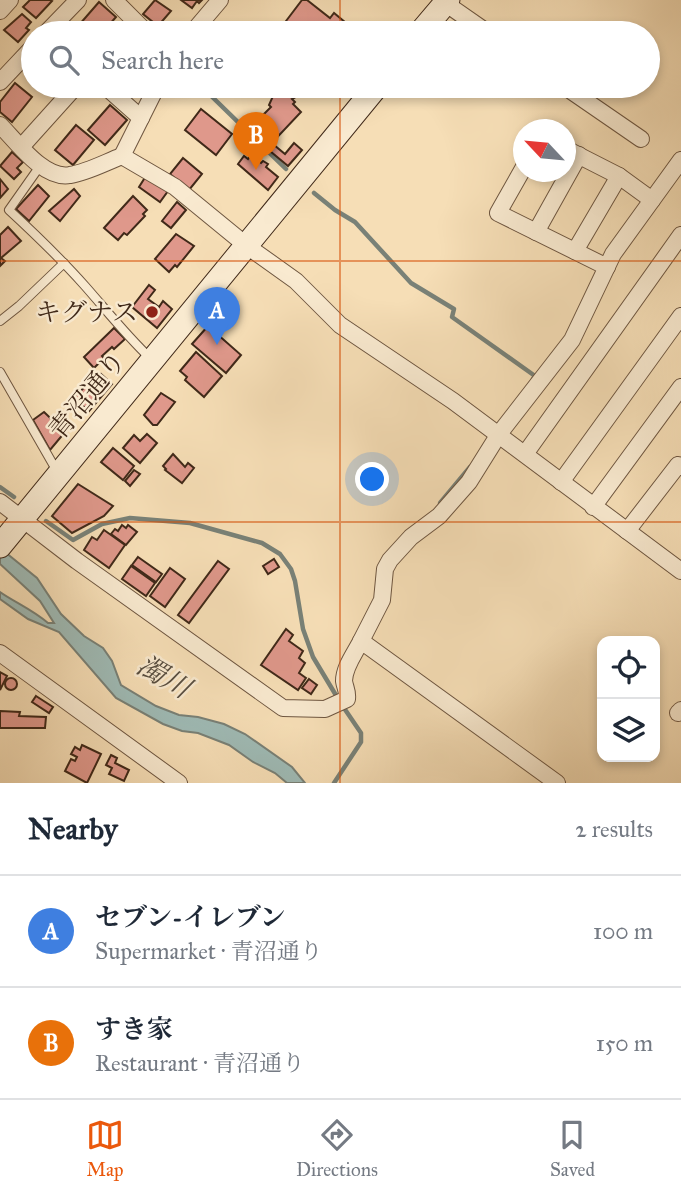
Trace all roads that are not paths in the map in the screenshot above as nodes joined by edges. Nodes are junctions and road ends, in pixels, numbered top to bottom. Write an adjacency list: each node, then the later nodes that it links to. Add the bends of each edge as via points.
1 (78, 0): 5 (street)
2 (114, 0): 6 (street)
3 (220, 0): 7 (street)
4 (446, 2): 8 (street); 9 (street)
5 (58, 21)
6 (135, 21)
7 (202, 21)
8 (430, 21)
9 (472, 21)
10 (21, 60): 11 (street)
11 (0, 82)
12 (65, 98): 20 (street)
13 (118, 98): 17 (street)
14 (151, 98): 17 (street)
15 (367, 98): 31 (street, 青沼通り)
16 (581, 98): 19 (street)
17 (141, 118): 22 (street)
18 (0, 125): 20 (street)
19 (641, 139)
20 (22, 146): 24 (street)
21 (576, 154): 25 (street)
22 (122, 156): 24 (street, via 69,176); 31 (street, via 175,187)
23 (681, 160): 28 (street)
24 (40, 166): 33 (lane, via 9,209)
25 (619, 176): 28 (street); 32 (street)
26 (515, 182): 29 (street, via 498,213)
27 (558, 182): 29 (street)
28 (652, 200): 34 (street)
29 (536, 232): 32 (street)
30 (681, 235): 41 (street)
31 (247, 246): 37 (street, 青沼通り); 40 (street, via 296,281 340,325)
32 (575, 251): 34 (street)
33 (64, 263): 36 (lane); 37 (lane)
34 (607, 267): 40 (street, via 572,340)
35 (681, 316): 44 (street)
36 (0, 321)
37 (152, 361): 43 (street, 青沼通り)
38 (0, 372): 43 (lane)
39 (681, 387): 46 (street)
40 (499, 434): 41 (street); 51 (street, via 469,482 390,560 382,600)
41 (525, 454): 44 (street)
42 (681, 467): 48 (street, via 678,465)
43 (59, 474): 47 (street, 青沼通り)
44 (561, 481): 46 (street)
45 (0, 502): 47 (street)
46 (593, 506): 48 (street)
47 (20, 521): 49 (street, 青沼通り); 51 (street, via 283,709 325,709 347,699 347,667)
48 (627, 531): 50 (street)
49 (0, 546)
50 (681, 571)
51 (361, 641): 55 (street)
52 (0, 653): 53 (street)
53 (159, 777): 54 (street)
54 (179, 783)
55 (557, 783)

